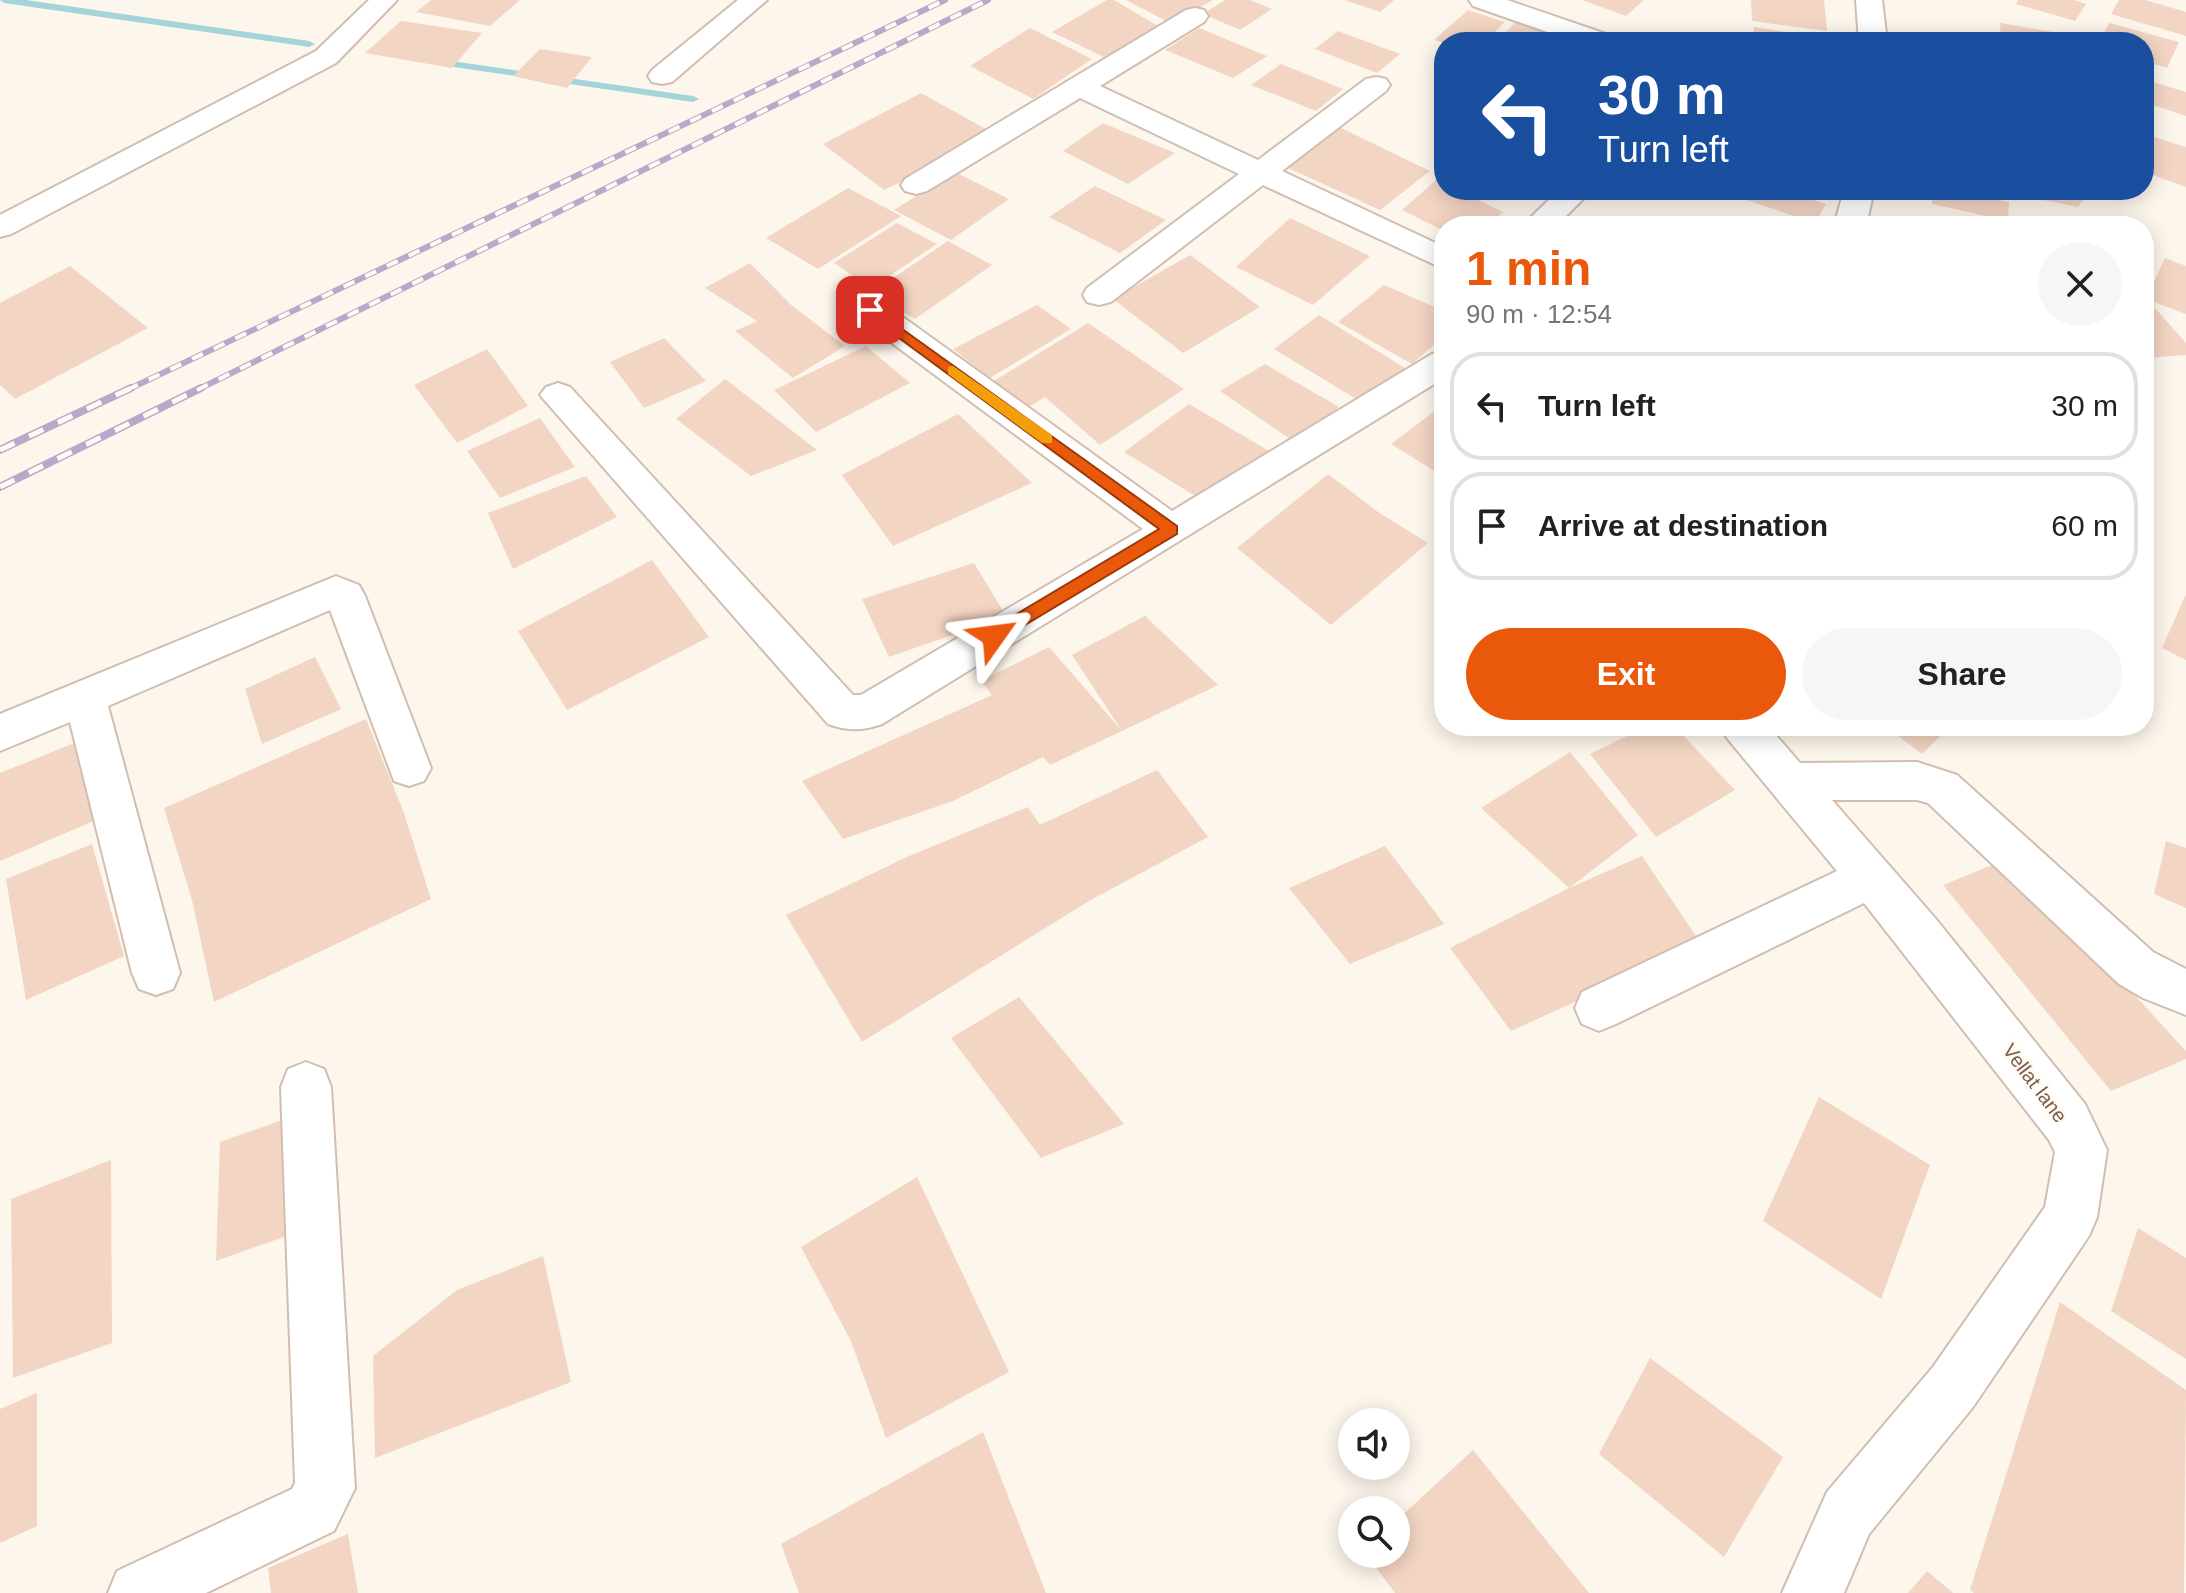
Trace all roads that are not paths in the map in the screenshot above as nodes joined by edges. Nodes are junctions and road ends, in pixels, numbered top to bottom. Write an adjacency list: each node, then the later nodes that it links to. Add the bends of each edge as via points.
1 (384, 0): 15 (street, via 326,57)
2 (754, 0): 8 (street)
3 (1482, 0): 6 (street)
4 (1869, 0): 7 (street)
5 (1195, 16): 10 (street)
6 (1573, 32)
7 (1872, 32)
8 (662, 76)
9 (1376, 85): 11 (street)
10 (1079, 87): 11 (street); 12 (street)
11 (1260, 172): 16 (street); 17 (street)
12 (916, 185)
13 (1566, 200): 14 (street)
14 (1549, 216)
15 (0, 227)
16 (1434, 254)
17 (1099, 295)
18 (870, 310): 21 (street)
19 (1434, 368): 21 (street)
20 (558, 395): 21 (street, via 843,712 867,712)
21 (1171, 530)
22 (85, 697): 23 (street); 25 (street, via 336,591 345,596); 28 (street)
23 (0, 733)
24 (1751, 736): 26 (street, Vellat lane)
25 (409, 768)
26 (1791, 782): 27 (street, Vellat lane); 29 (street, via 1917,781 1942,788 2136,968)
27 (1871, 877): 30 (street); 33 (street, Vellat lane, via 2067,1122 2081,1150 2070,1217 1953,1387 1848,1513)
28 (156, 973)
29 (2186, 992)
30 (1599, 1008)
31 (306, 1087): 32 (street, via 325,1488 313,1510)
32 (139, 1593)
33 (1813, 1593)

